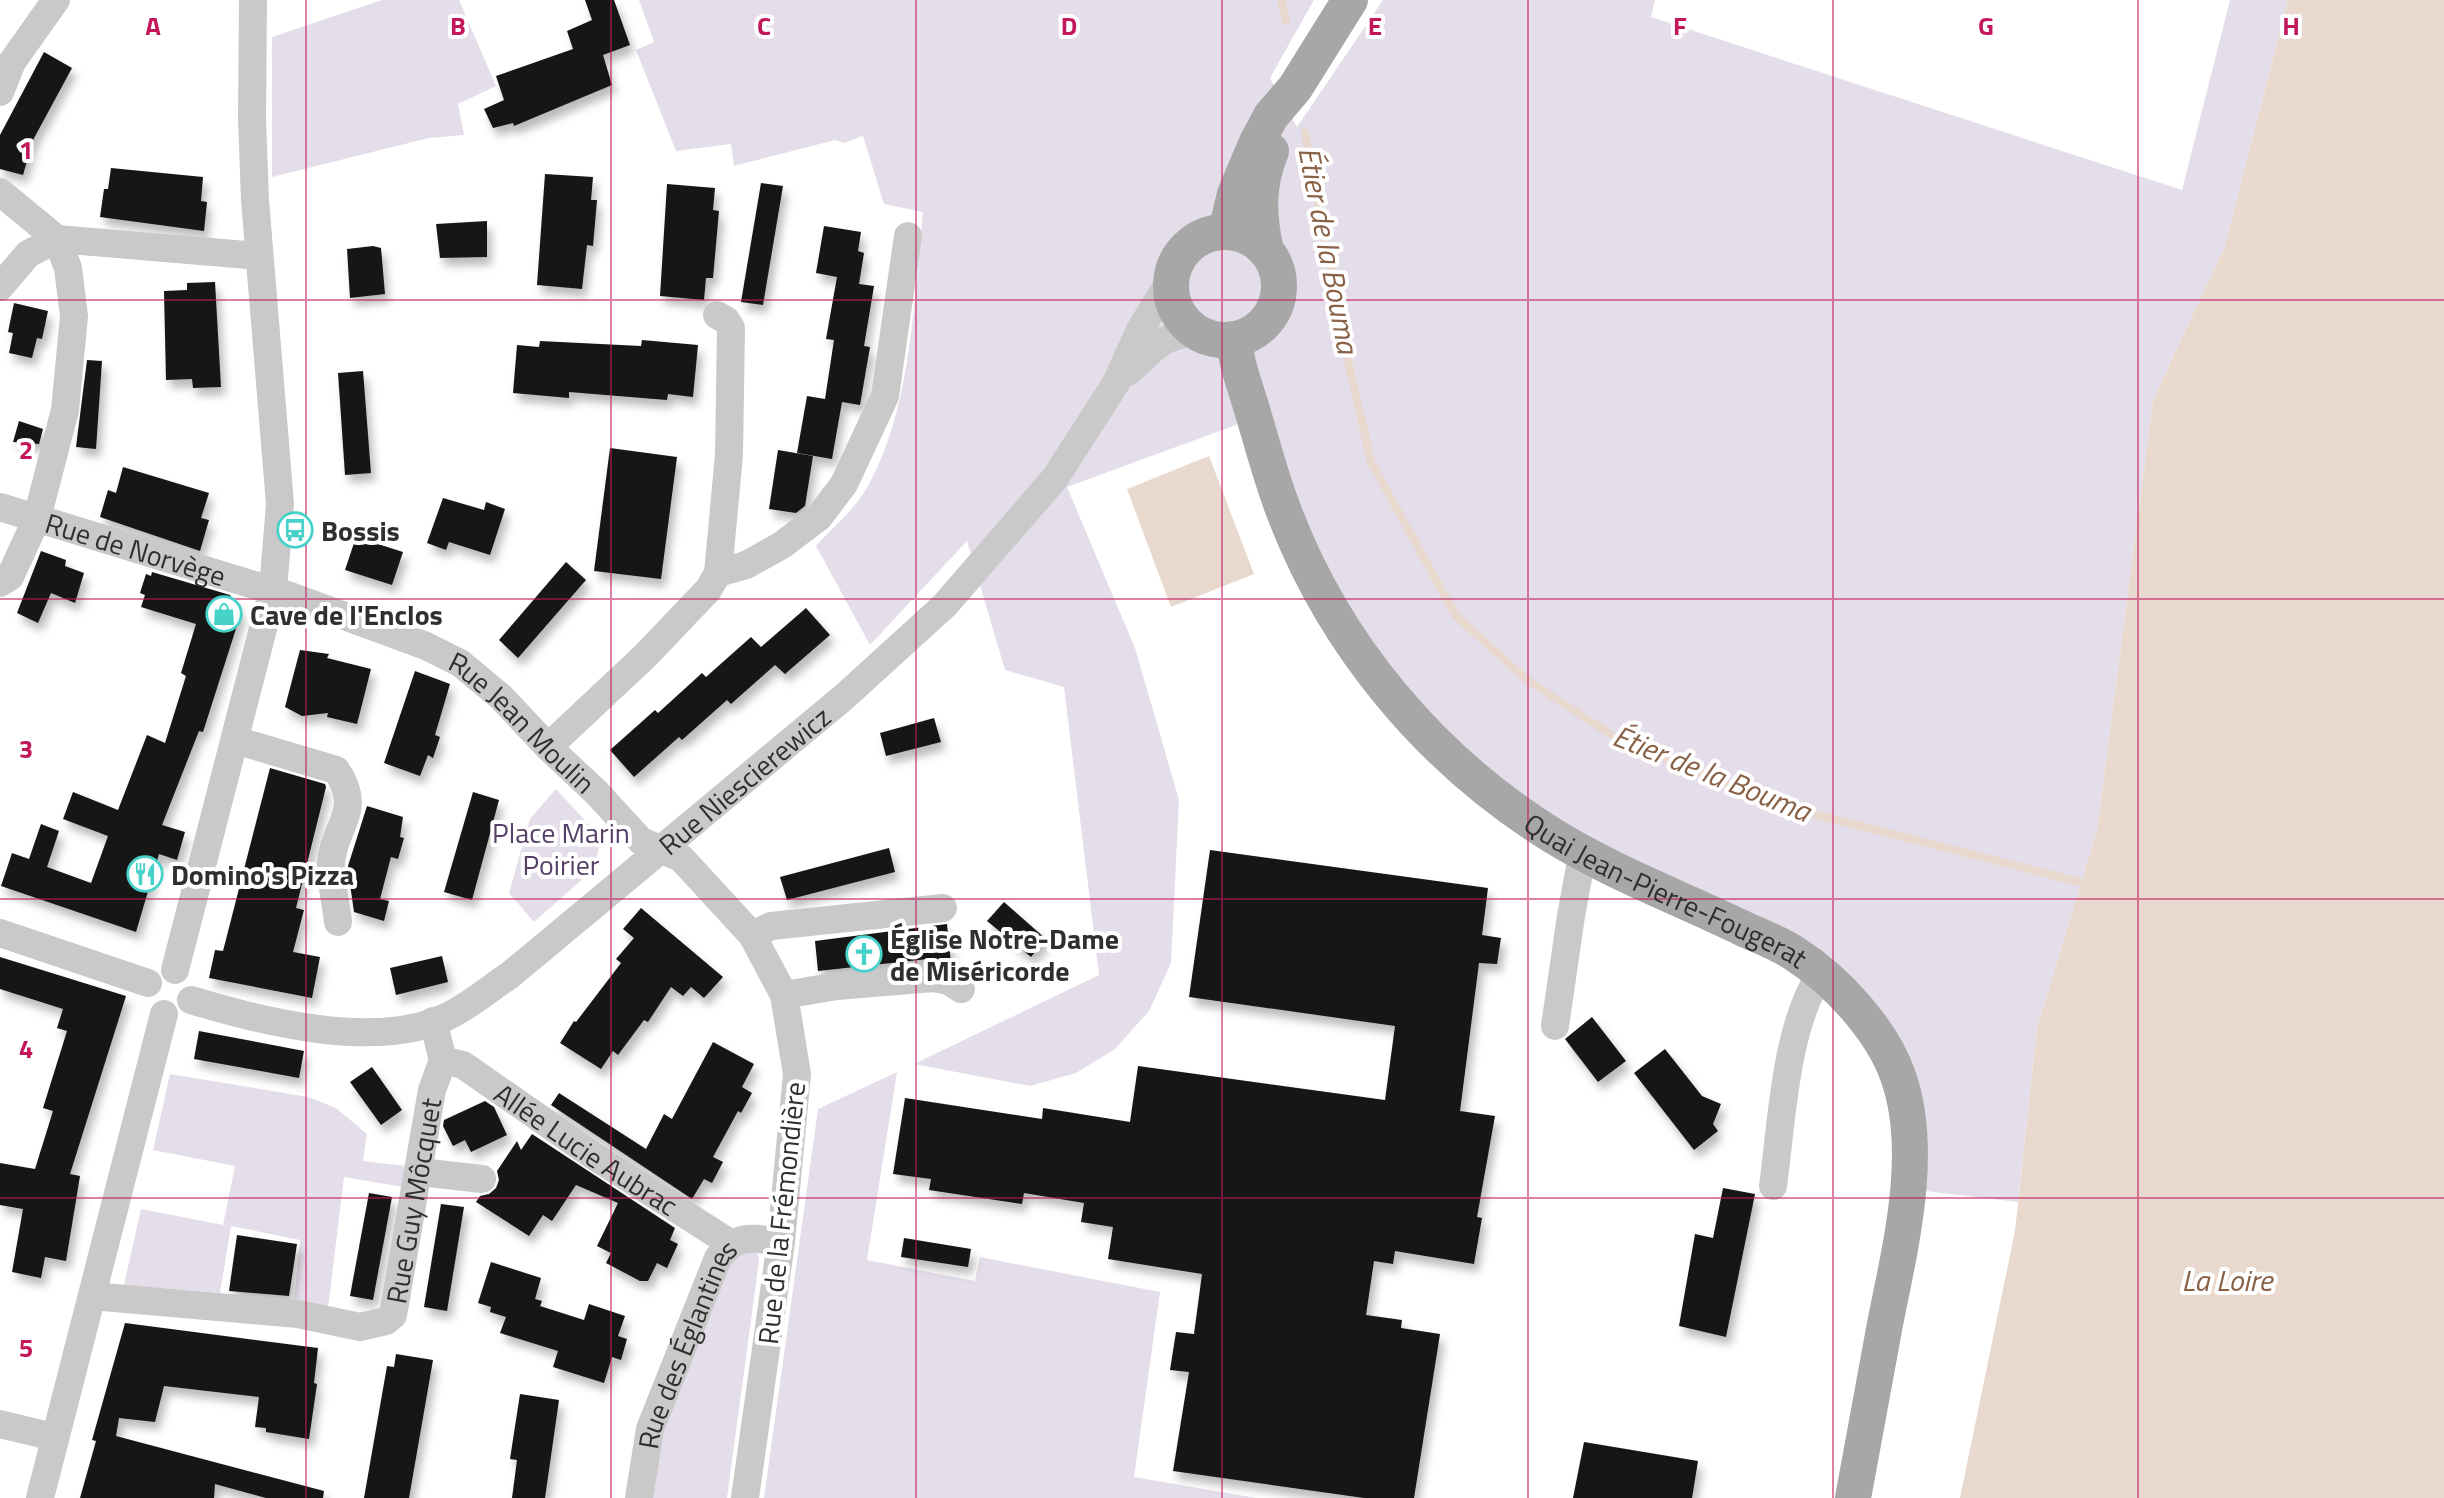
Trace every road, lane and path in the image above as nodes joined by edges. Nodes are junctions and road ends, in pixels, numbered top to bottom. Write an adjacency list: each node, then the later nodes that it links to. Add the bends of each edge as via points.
1 (56, 0): 5 (street, via 12,62)
2 (253, 0): 11 (street)
3 (1350, 0): 4 (main road)
4 (1295, 88): 7 (main road, via 1257,142); 10 (main road, via 1261,181 1259,220)
5 (0, 92)
6 (0, 192): 9 (street)
7 (1226, 232): 10 (main road, via 1248,237); 12 (main road, via 1192,243)
8 (908, 236): 20 (street, via 885,396 844,484 819,517 782,545)
9 (57, 239): 11 (street); 13 (street, via 28,254); 19 (street, via 68,268 74,316 65,410)
10 (1266, 251): 16 (main road, via 1278,278 1275,306 1262,326)
11 (259, 256): 22 (street, via 280,504)
12 (1171, 279): 15 (main road, via 1175,306); 17 (street, Rue Niescierewicz)
13 (0, 287)
14 (717, 315): 20 (street, via 731,328 729,455)
15 (1196, 332): 16 (main road); 17 (street, Rue Niescierewicz, via 1160,342)
16 (1235, 339): 26 (main road, Quai Jean-Pierre-Fougerat, via 1297,546 1342,628 1374,674 1438,746 1521,815)
17 (1116, 383): 25 (street, Rue Niescierewicz, via 1055,478 945,605 844,697)
18 (0, 507): 19 (street, Rue de Norvège)
19 (37, 518): 21 (street, via 10,577); 22 (street, Rue de Norvège)
20 (718, 573): 24 (street, via 655,645)
21 (0, 583)
22 (273, 590): 23 (street); 24 (street, Rue Jean Moulin, via 460,663)
23 (235, 740): 28 (street, via 336,770 344,782 349,804 331,863); 31 (street)
24 (548, 747): 25 (street, Rue Jean Moulin, via 641,841)
25 (660, 849): 30 (street, Rue de la Frémondière, via 681,858); 38 (street, Rue Niescierewicz, via 510,975 453,1014)
26 (1586, 855): 32 (main road, Quai Jean-Pierre-Fougerat, via 1793,953); 39 (street)
27 (943, 908): 30 (street, via 771,926)
28 (338, 922)
29 (0, 933): 33 (street)
30 (752, 935): 35 (street, Rue de la Frémondière)
31 (175, 970): 33 (street, via 156,973); 36 (street, via 187,978)
32 (1821, 973): 43 (street, via 1796,1026); 52 (main road, Quai Jean-Pierre-Fougerat, via 1874,1032 1898,1075 1907,1112 1903,1232)
33 (148, 983): 37 (street, via 151,1006)
34 (961, 989): 35 (street, via 933,978)
35 (784, 995): 44 (street, Rue de la Frémondière, via 797,1074)
36 (191, 1000): 37 (street, via 177,1013); 38 (street, Rue Niescierewicz, via 323,1031 406,1030)
37 (164, 1014): 46 (street)
38 (433, 1021): 40 (street, Rue Guy Môcquet)
39 (1555, 1026)
40 (443, 1060): 41 (street, Rue Guy Môcquet, via 432,1090); 45 (street, Allée Lucie Aubrac, via 463,1065)
41 (420, 1172): 42 (street); 46 (street, Rue Guy Môcquet, via 393,1315 386,1321 360,1327 298,1314)
42 (482, 1179)
43 (1773, 1186)
44 (781, 1242): 45 (street, Rue des Églantines); 51 (street, Rue de la Frémondière)
45 (730, 1243): 50 (street, Rue des Églantines, via 709,1276 650,1429)
46 (92, 1296): 48 (street)
47 (0, 1424): 48 (street)
48 (54, 1437): 49 (street)
49 (40, 1498)
50 (639, 1498)
51 (745, 1498)
52 (1853, 1498)

